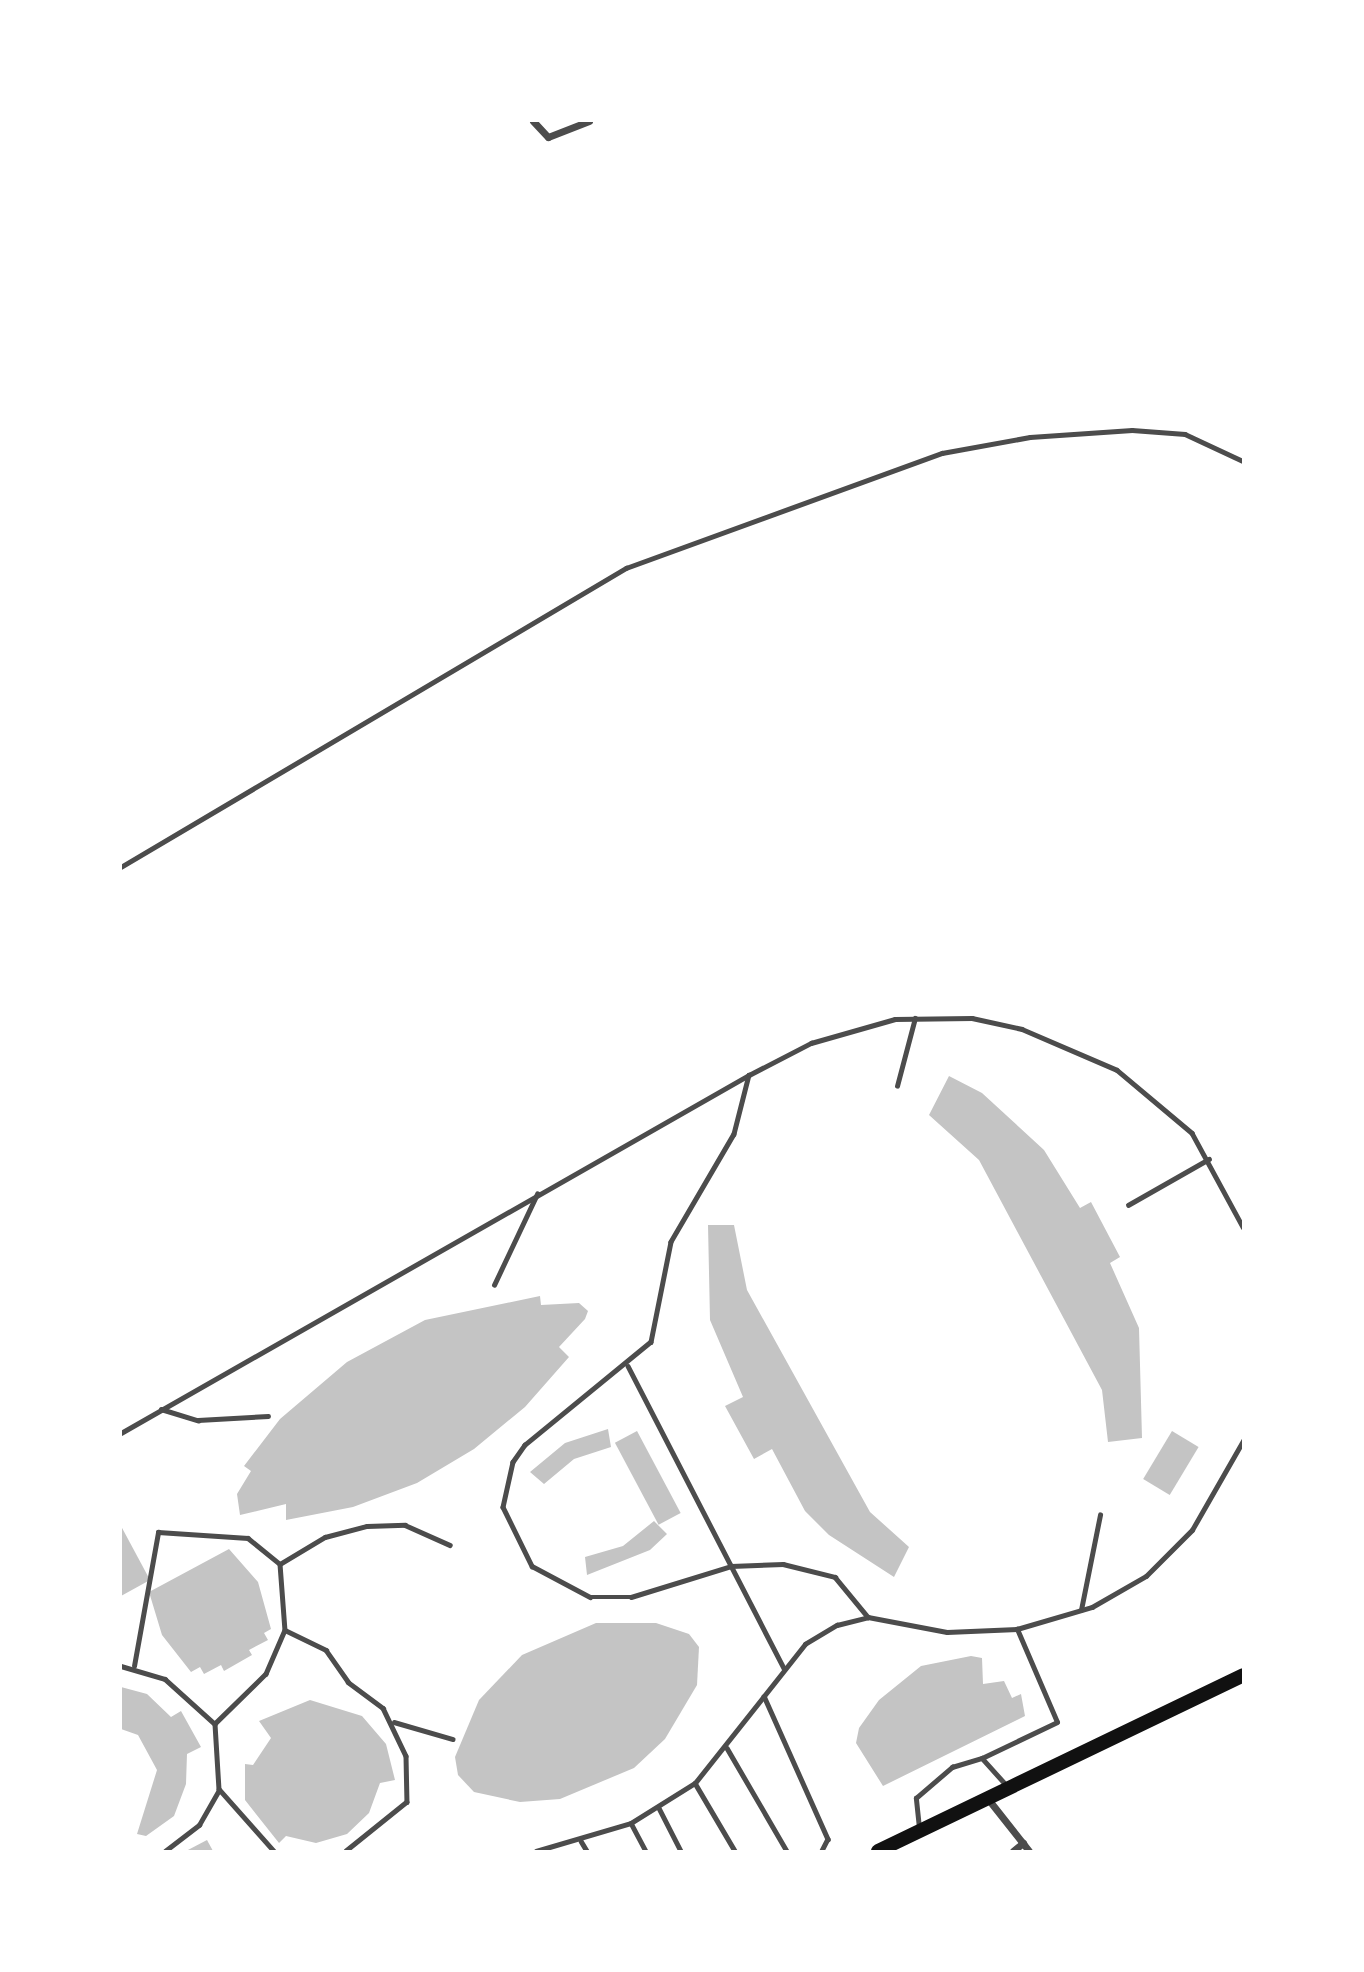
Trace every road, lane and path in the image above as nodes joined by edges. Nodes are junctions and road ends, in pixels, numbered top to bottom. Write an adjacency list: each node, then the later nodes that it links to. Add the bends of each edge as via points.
1 (533, 121): 2 (street, via 548,137)
2 (589, 121)
3 (1243, 461): 4 (lane, via 1185,434 1132,430 1030,438 942,453 626,568)
4 (121, 867)
5 (915, 1018): 6 (lane, via 854,1027); 7 (lane); 8 (lane, via 972,1018 1067,1044 1168,1107)
6 (749, 1075): 9 (lane); 13 (lane, via 734,1134 671,1242 654,1335)
7 (897, 1086)
8 (1209, 1158): 10 (lane); 11 (lane)
9 (537, 1193): 12 (lane, via 525,1231); 14 (lane)
10 (1128, 1205)
11 (1243, 1227)
12 (494, 1285)
13 (628, 1366): 21 (lane); 21 (lane, via 525,1444 504,1490 509,1526 532,1566 590,1597 631,1597)
14 (160, 1409): 15 (lane, via 198,1420); 16 (lane)
15 (268, 1416)
16 (121, 1433)
17 (1243, 1441): 22 (lane, via 1192,1530 1146,1576)
18 (1100, 1515): 22 (lane)
19 (450, 1545): 20 (lane, via 405,1525 367,1526 325,1537)
20 (280, 1564): 25 (lane); 27 (lane, via 238,1535 158,1532)
21 (731, 1566): 23 (lane, via 808,1566 844,1585); 28 (lane)
22 (1082, 1610): 24 (lane)
23 (868, 1617): 24 (lane, via 947,1632); 28 (lane, via 805,1644)
24 (1017, 1629): 35 (lane, via 1057,1722)
25 (285, 1630): 31 (lane, via 326,1650 343,1678); 32 (lane, via 266,1674)
26 (121, 1666): 27 (lane)
27 (134, 1666): 32 (lane, via 177,1687)
28 (784, 1668): 30 (lane)
29 (1243, 1675): 37 (main road)
30 (763, 1696): 34 (lane); 55 (lane, via 828,1839)
31 (393, 1722): 33 (lane); 47 (lane, via 411,1774 407,1802)
32 (215, 1724): 38 (lane)
33 (453, 1739)
34 (727, 1748): 36 (lane); 54 (lane)
35 (982, 1758): 37 (lane); 42 (lane, via 925,1784 916,1798)
36 (695, 1783): 40 (lane); 53 (lane)
37 (1008, 1787): 39 (main road)
38 (219, 1789): 45 (lane, via 199,1825); 46 (lane)
39 (988, 1798): 42 (main road); 44 (street)
40 (659, 1808): 41 (lane); 52 (lane)
41 (631, 1823): 43 (lane); 51 (lane)
42 (920, 1831): 56 (main road)
43 (581, 1841): 49 (lane); 50 (lane)
44 (1023, 1843): 57 (street); 58 (street)
45 (165, 1851)
46 (274, 1851)
47 (346, 1851)
48 (536, 1851): 49 (lane)
49 (544, 1851)
50 (587, 1851)
51 (646, 1851)
52 (681, 1851)
53 (735, 1851)
54 (787, 1851)
55 (822, 1851)
56 (878, 1851)
57 (1013, 1851)
58 (1029, 1851)

